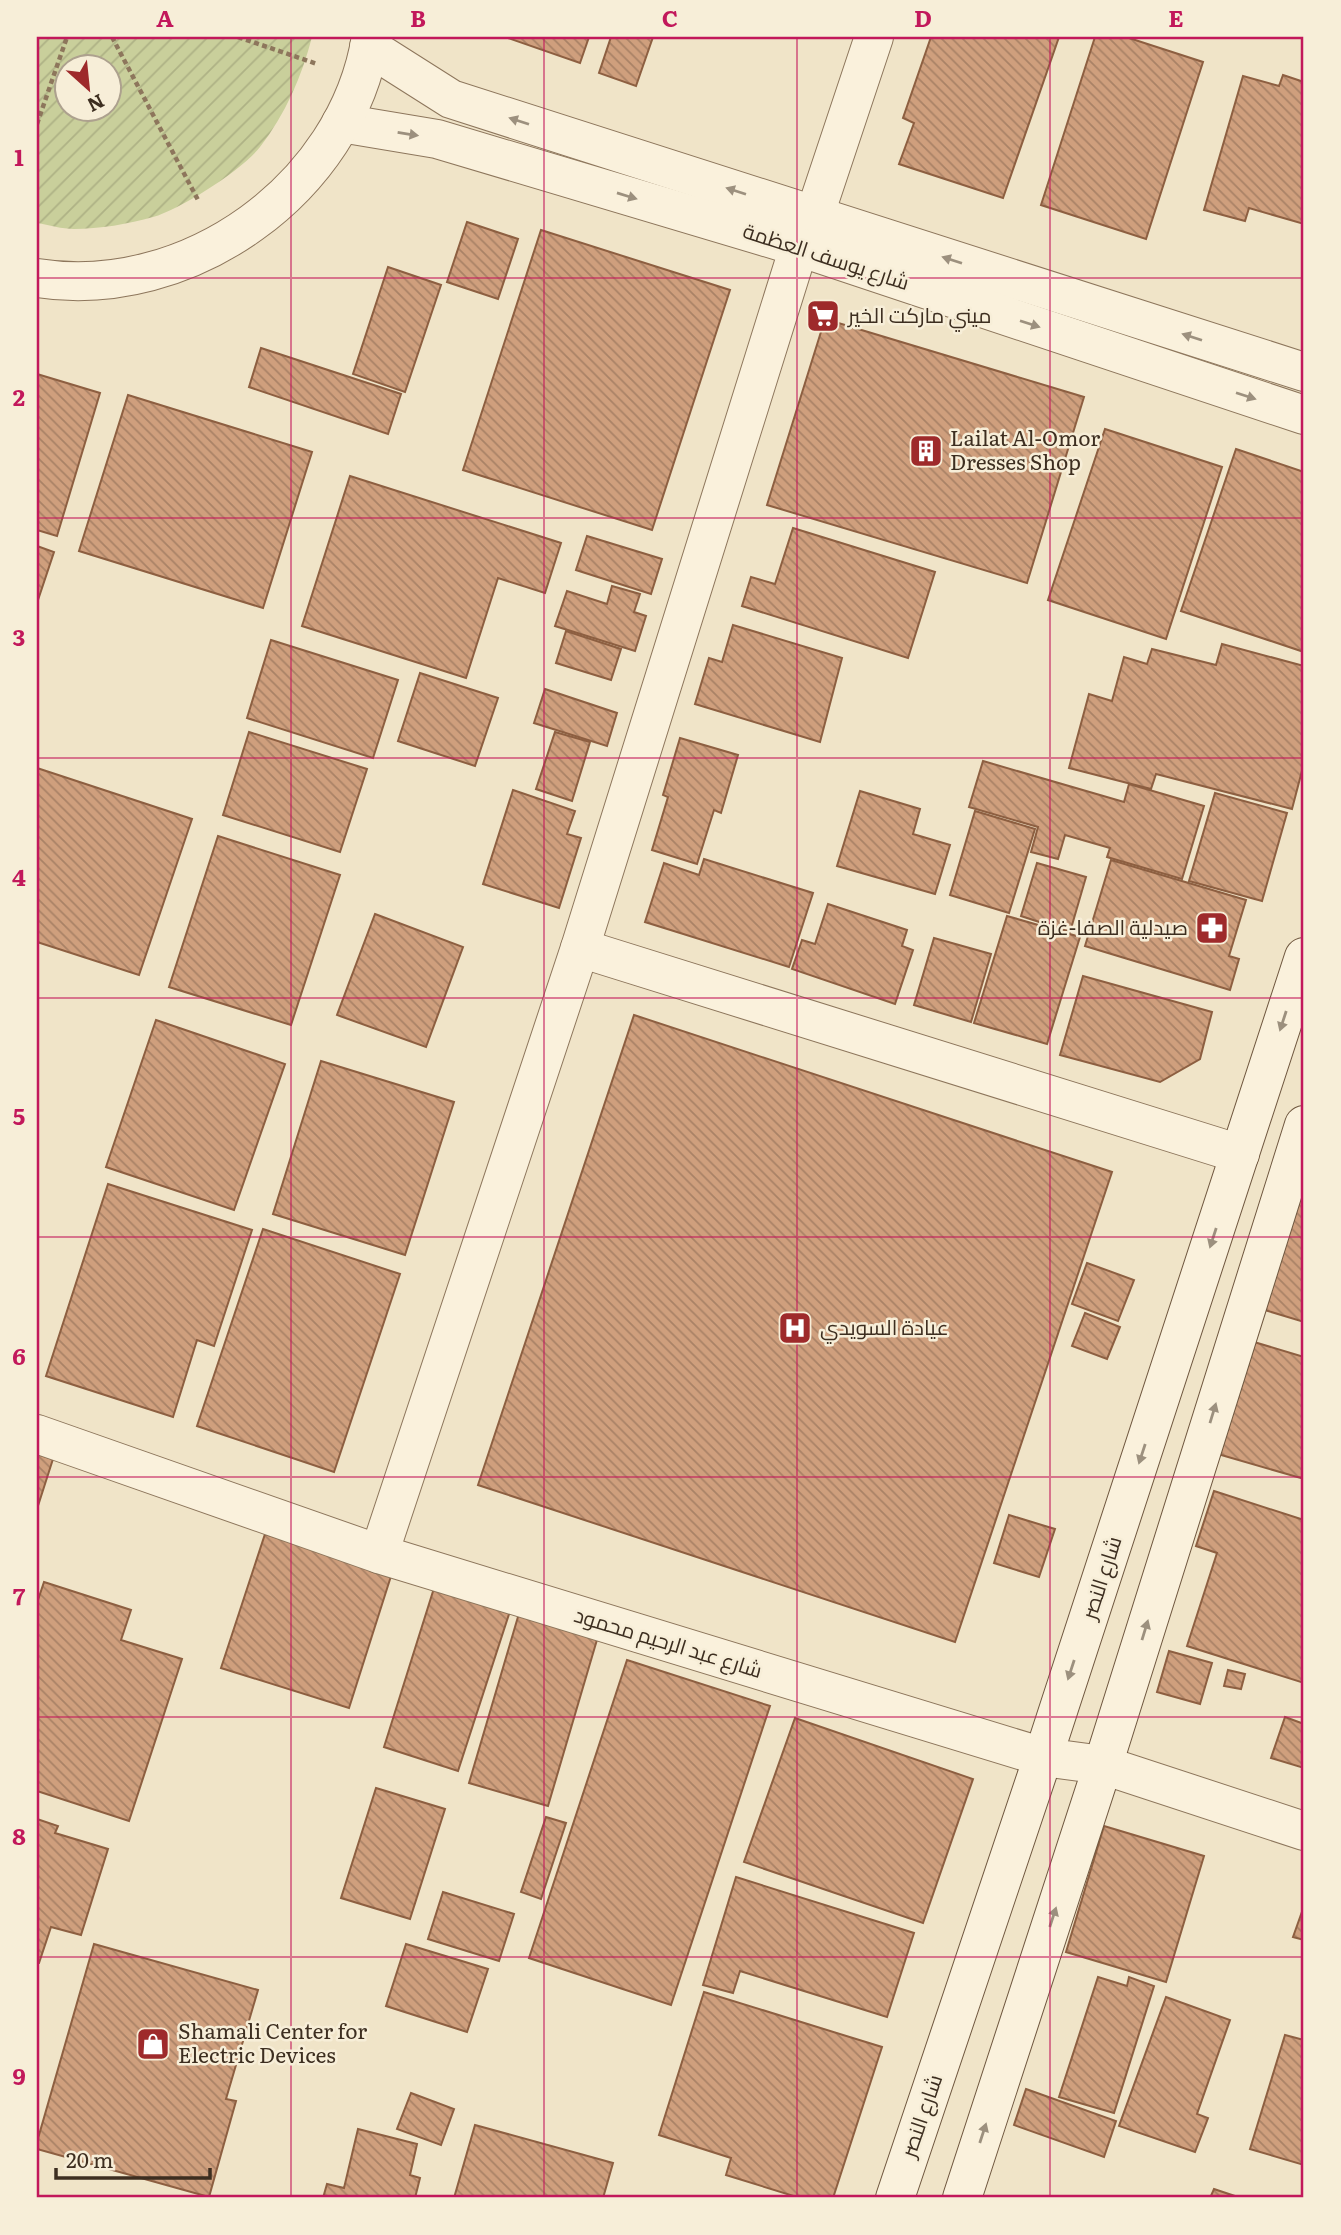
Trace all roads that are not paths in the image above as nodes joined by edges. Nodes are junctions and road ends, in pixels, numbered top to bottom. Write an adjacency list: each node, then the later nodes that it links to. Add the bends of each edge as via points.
1 (874, 37): 4 (street)
2 (370, 42): 3 (street); 4 (street, شارع يوسف العظمة, one-way to 2, via 451,99)
3 (341, 123): 4 (street, شارع يوسف العظمة, one-way to 4, via 437,139); 5 (street, via 296,186 236,234 201,253 127,276)
4 (807, 232): 6 (street, شارع يوسف العظمة, one-way to 4); 7 (street, شارع يوسف العظمة, one-way to 7); 8 (street)
5 (37, 278)
6 (1304, 372)
7 (1304, 415)
8 (580, 948): 11 (street); 13 (street)
9 (1304, 957): 11 (street, شارع النصر, one-way to 11)
10 (1304, 1125): 15 (street, one-way to 10)
11 (1240, 1154): 14 (street, شارع النصر, one-way to 14)
12 (37, 1434): 13 (street, شارع عبد الرحيم محمود)
13 (379, 1554): 14 (street, شارع عبد الرحيم محمود)
14 (1043, 1758): 15 (street, شارع عبد الرحيم محمود); 17 (street, شارع النصر)
15 (1103, 1765): 16 (street, شارع عبد الرحيم محمود); 18 (street, one-way to 15)
16 (1304, 1831)
17 (895, 2198)
18 (962, 2198)

